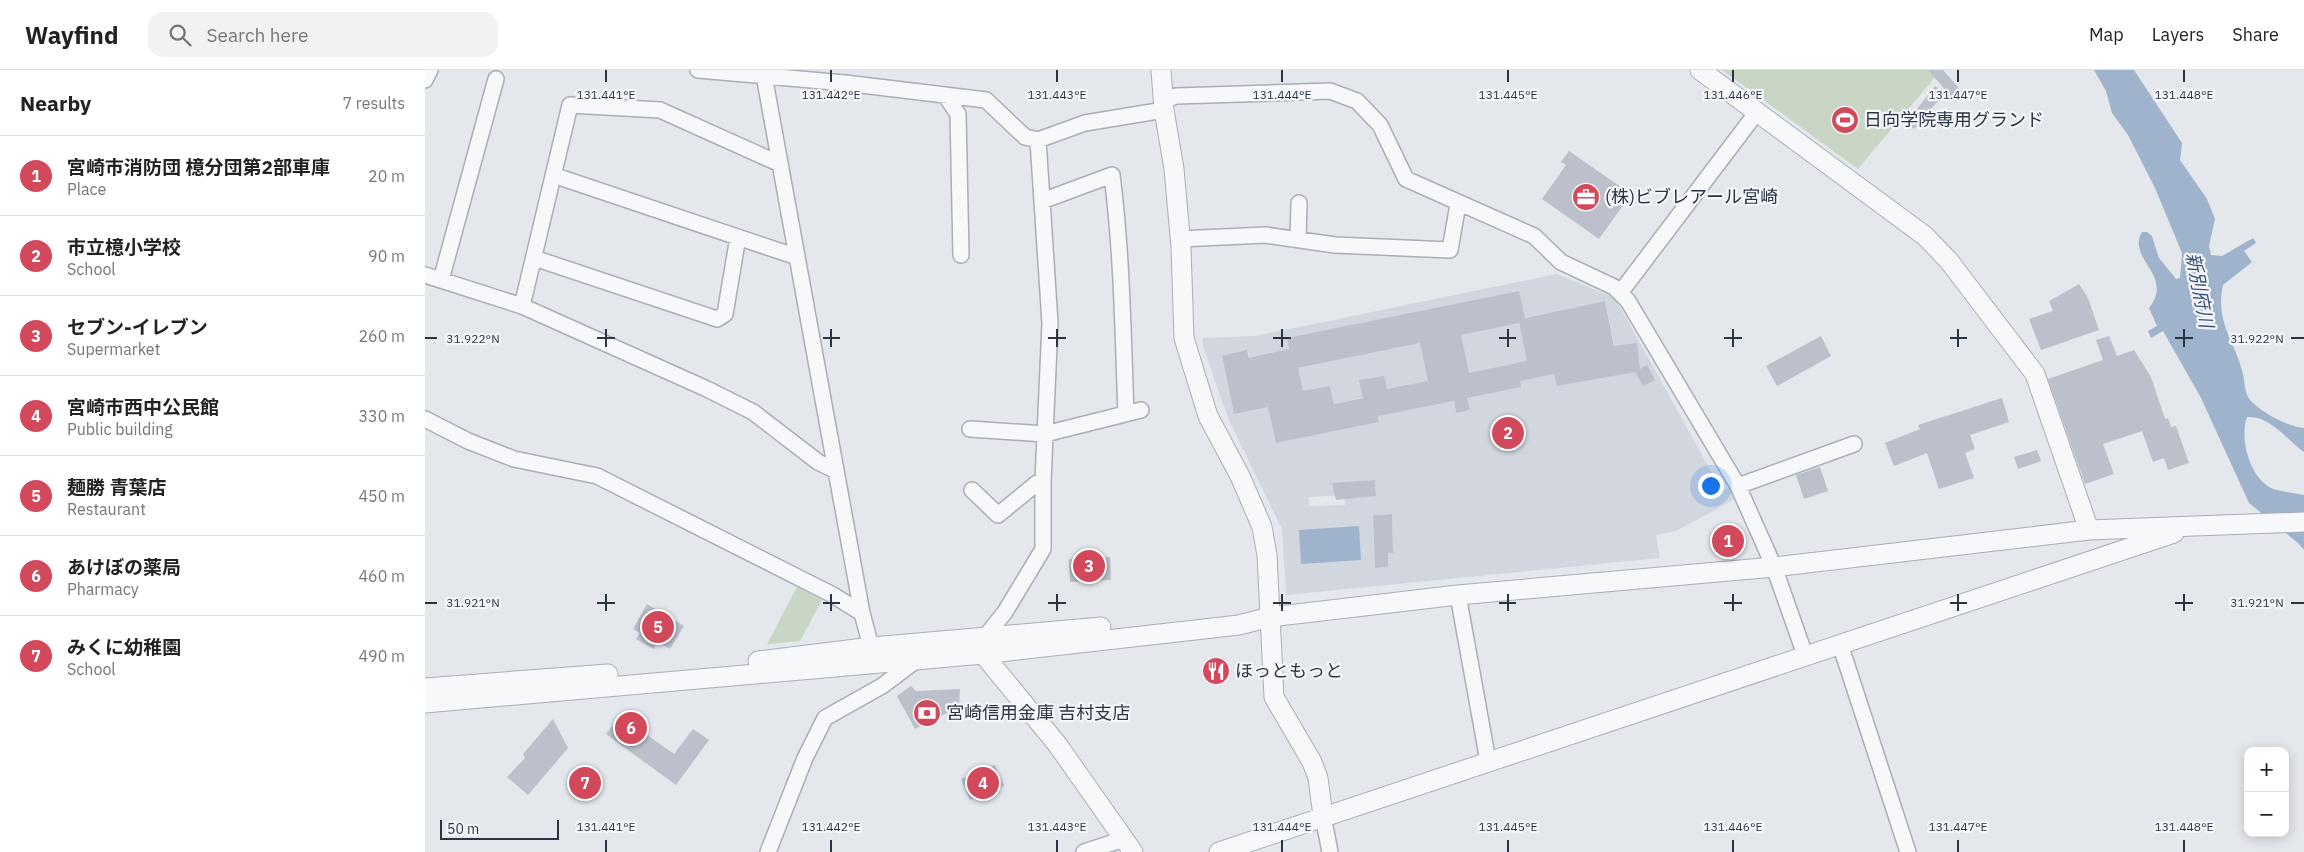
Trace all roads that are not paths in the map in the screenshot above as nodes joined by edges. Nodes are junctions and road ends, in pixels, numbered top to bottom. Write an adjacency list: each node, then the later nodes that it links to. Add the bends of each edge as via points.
1 (430, 70): 7 (street)
2 (698, 70): 5 (street)
3 (1161, 70): 9 (street)
4 (1700, 70): 10 (street)
5 (763, 73): 8 (street); 12 (street)
6 (496, 79): 23 (street)
7 (425, 80)
8 (945, 95): 11 (street, via 986,100 1025,137); 20 (street, via 958,114)
9 (1163, 106): 11 (street, via 1085,123); 16 (street, via 1177,96 1331,91 1357,101 1380,125 1406,179); 18 (street, via 1174,168)
10 (1757, 112): 24 (street); 38 (street, via 1925,236 1949,261 2035,374)
11 (1038, 140): 14 (street)
12 (780, 164): 13 (street, via 660,110 570,105); 21 (street)
13 (553, 175): 17 (street); 22 (street)
14 (1042, 201): 27 (street, via 1112,175 1122,300); 30 (street, via 1050,323)
15 (1299, 203): 19 (street)
16 (1458, 204): 19 (street, via 1450,250 1335,245); 24 (street, via 1533,236 1561,262)
17 (738, 237): 21 (street); 22 (street, via 725,314 717,319)
18 (1180, 239): 19 (street, via 1265,235); 42 (street, via 1184,338 1208,416 1240,476 1262,528 1267,555)
19 (1297, 239)
20 (961, 255)
21 (797, 256): 32 (street)
22 (534, 258): 25 (street)
23 (429, 278): 25 (street)
24 (1620, 293): 34 (street)
25 (522, 306): 32 (street, via 753,412 818,462)
26 (1141, 410): 27 (street)
27 (1125, 414): 30 (street)
28 (425, 419): 41 (street, via 467,441 513,459 597,476 831,594)
29 (971, 429): 30 (street)
30 (1045, 434): 33 (street)
31 (1854, 444): 34 (street)
32 (836, 471): 41 (street)
33 (1043, 481): 35 (street, via 1037,482 998,515); 44 (street, via 1043,549)
34 (1739, 486): 39 (street)
35 (972, 490)
36 (2304, 522): 37 (street)
37 (2191, 528): 38 (street); 43 (street)
38 (2089, 530): 39 (street)
39 (1774, 567): 40 (street); 46 (street)
40 (1458, 595): 42 (street); 50 (street)
41 (862, 613): 45 (street)
42 (1270, 617): 44 (street, via 1241,615); 51 (street, via 1274,697 1312,762 1318,778)
43 (1840, 644): 46 (street); 57 (street)
44 (984, 645): 45 (street); 47 (street); 52 (street)
45 (873, 655): 47 (street); 48 (street); 49 (street)
46 (1805, 655): 50 (street)
47 (918, 658): 53 (street, via 882,686 825,718 805,758)
48 (425, 688)
49 (425, 704)
50 (1488, 761): 51 (street)
51 (1323, 816): 55 (street); 56 (street)
52 (1129, 845): 54 (street)
53 (768, 852)
54 (1084, 852)
55 (1219, 852)
56 (1330, 852)
57 (1908, 852)

